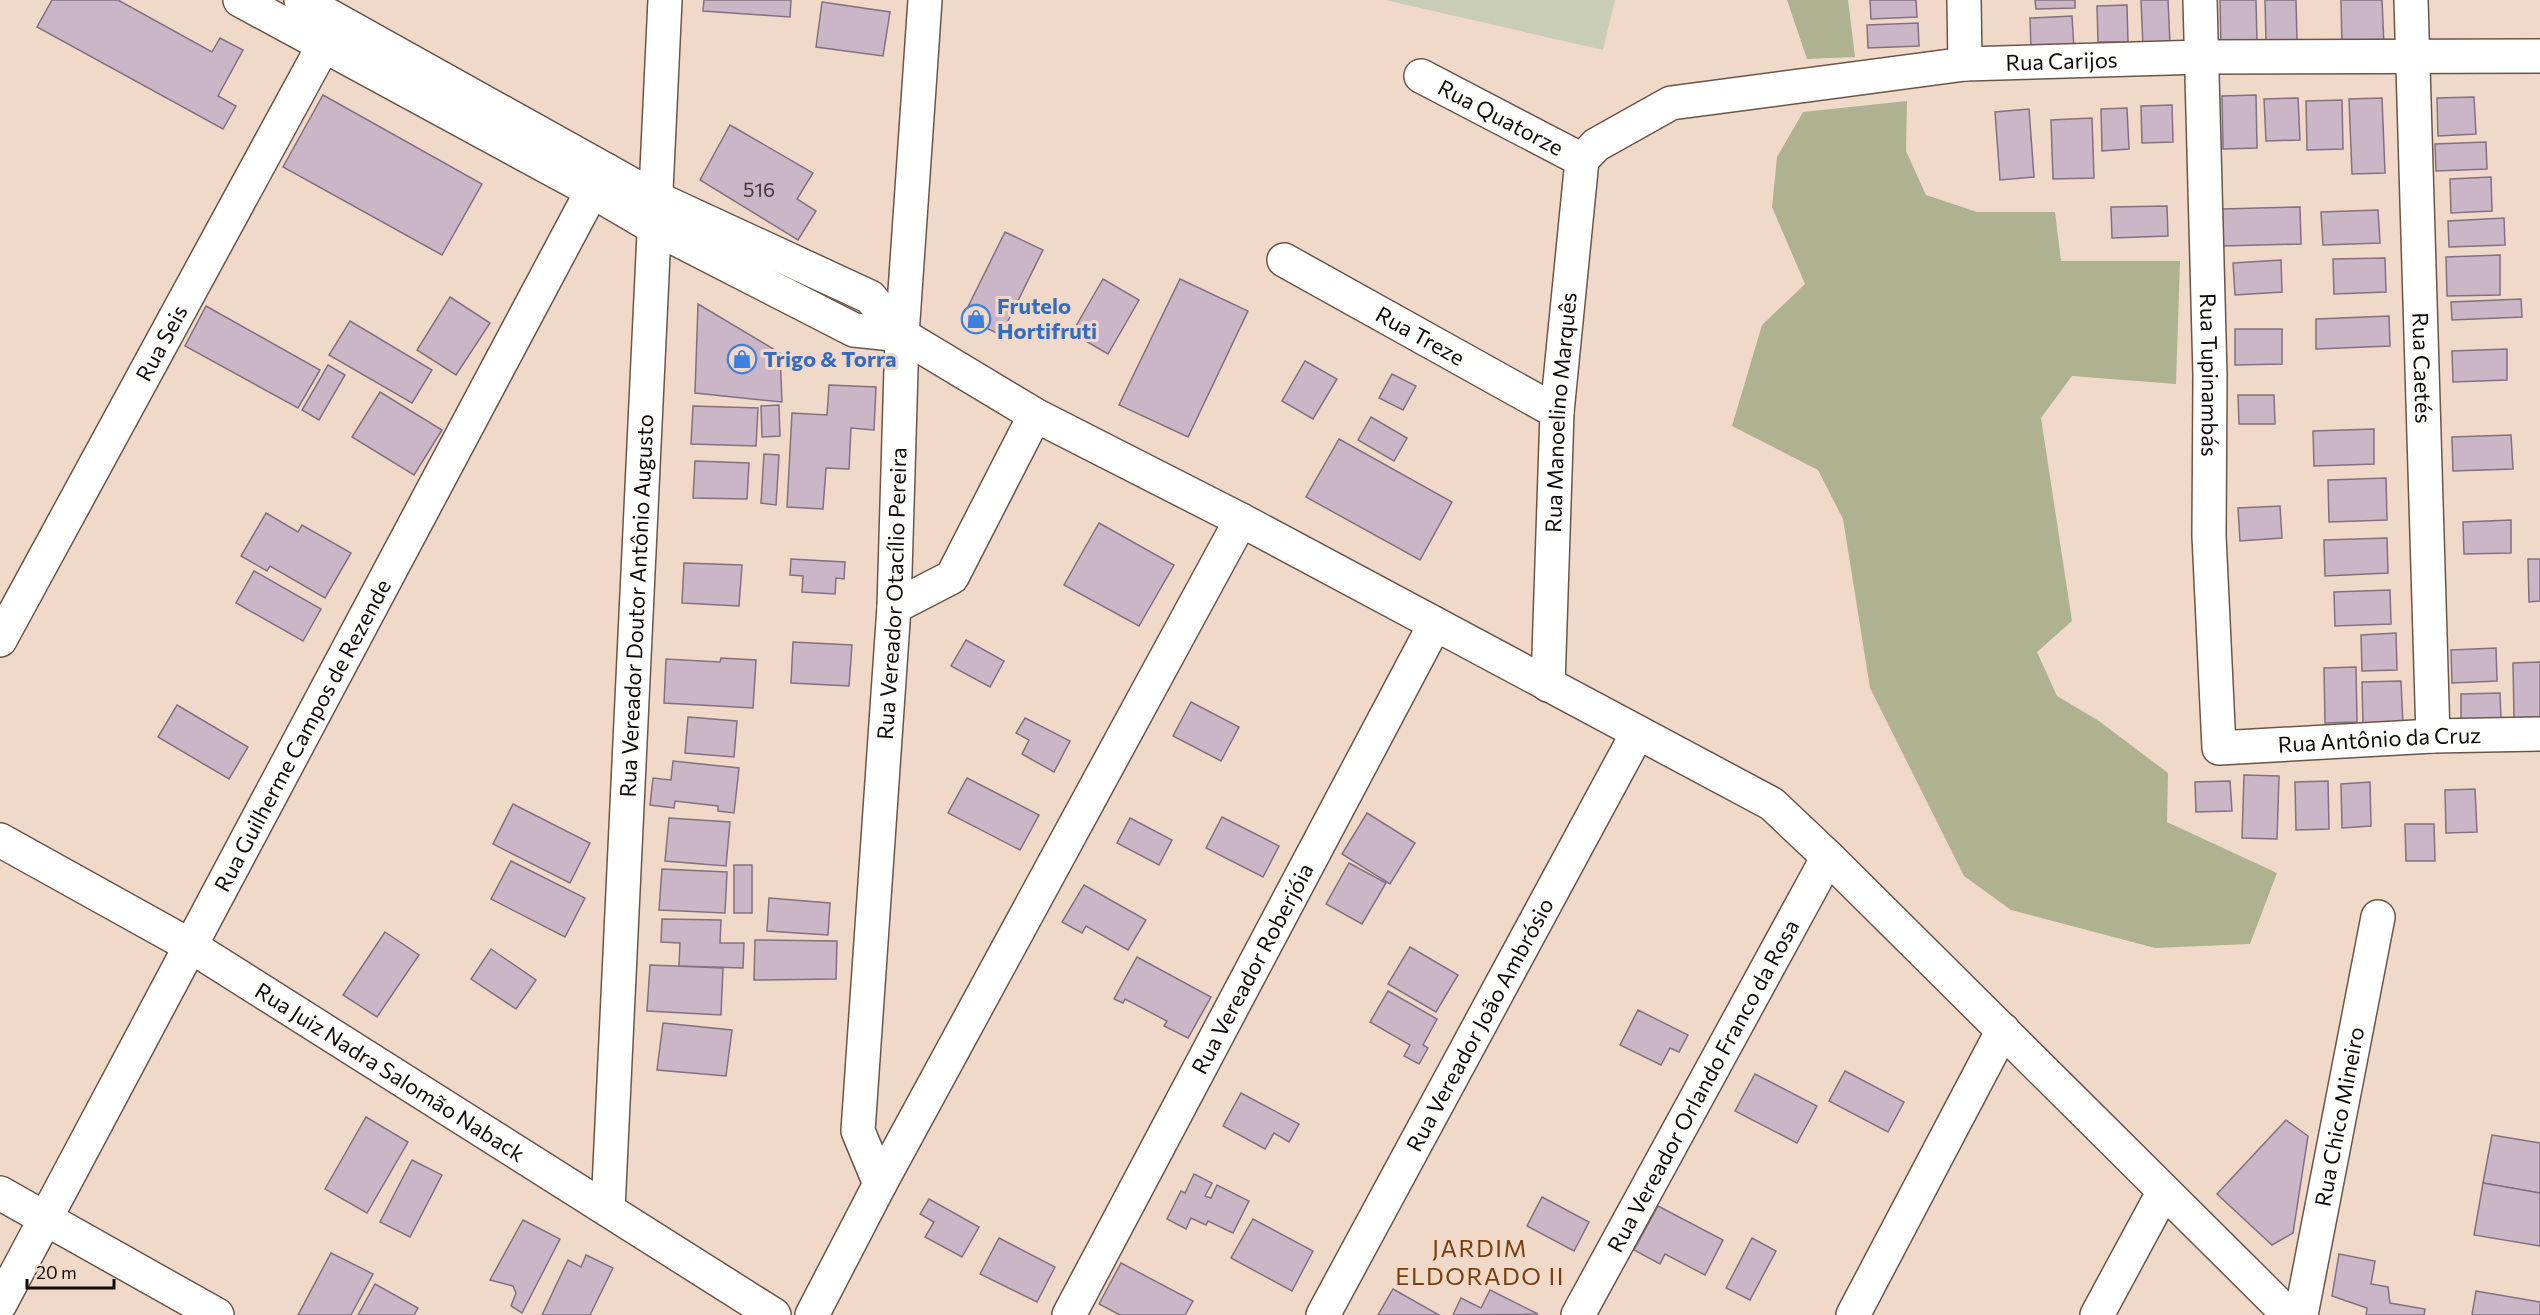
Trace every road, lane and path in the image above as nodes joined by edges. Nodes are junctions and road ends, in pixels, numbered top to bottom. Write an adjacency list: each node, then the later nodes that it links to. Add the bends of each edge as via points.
1 (240, 0): 8 (street)
2 (302, 0): 8 (street)
3 (664, 0): 16 (street, Rua Vereador Doutor Antônio Augusto)
4 (925, 0): 18 (street, Rua Vereador Otacílio Pereira)
5 (1964, 0): 12 (street)
6 (2200, 0): 11 (street, Rua Tupinambás)
7 (2411, 0): 9 (street, Rua Caetés)
8 (330, 33): 15 (street); 24 (street, Rua Seis)
9 (2413, 56): 10 (street, Rua Carijos); 11 (street, Rua Carijos); 28 (street, Rua Caetés)
10 (2540, 56)
11 (2202, 57): 12 (street, Rua Carijos); 29 (street, Rua Tupinambás, via 2209,536)
12 (1965, 64): 14 (street, Rua Carijos, via 1671,103)
13 (1421, 76): 14 (street, Rua Quatorze)
14 (1589, 153): 19 (street, Rua Manoelino Marquês)
15 (599, 180): 16 (street); 33 (street, Rua Guilherme Campos de Rezende)
16 (656, 213): 18 (street, via 870,297); 38 (street, Rua Vereador Doutor Antônio Augusto)
17 (1284, 260): 19 (street, Rua Treze)
18 (902, 334): 20 (street); 22 (street, Rua Vereador Otacílio Pereira)
19 (1557, 412): 25 (street, Rua Manoelino Marquês)
20 (1035, 415): 21 (street); 22 (street, via 952,577)
21 (1241, 520): 23 (street); 35 (street)
22 (894, 607): 35 (street, Rua Vereador Otacílio Pereira, via 858,1131)
23 (1435, 624): 25 (street); 44 (street, Rua Vereador Roberjóia)
24 (0, 640)
25 (1548, 685): 26 (street)
26 (1637, 734): 31 (street, via 1772,804); 45 (street, Rua Vereador João Ambrósio)
27 (2540, 734): 28 (street, Rua Antônio da Cruz)
28 (2433, 736): 29 (street, Rua Antônio da Cruz)
29 (2218, 748)
30 (0, 840): 33 (street, Rua Juiz Nadra Salomão Naback)
31 (1828, 857): 34 (street); 46 (street, Rua Vereador Orlando Franco da Rosa)
32 (2378, 917): 50 (street, Rua Chico Mineiro)
33 (189, 945): 38 (street, Rua Juiz Nadra Salomão Naback); 39 (street, Rua Guilherme Campos de Rezende)
34 (2003, 1030): 36 (street); 47 (street)
35 (880, 1184): 43 (street)
36 (2164, 1191): 48 (street); 49 (street)
37 (0, 1193): 39 (street)
38 (608, 1209): 42 (street, Rua Juiz Nadra Salomão Naback)
39 (46, 1219): 40 (street, Rua Guilherme Campos de Rezende); 41 (street)
40 (0, 1304)
41 (217, 1315)
42 (774, 1315)
43 (812, 1315)
44 (1069, 1315)
45 (1323, 1315)
46 (1578, 1315)
47 (1853, 1315)
48 (2097, 1315)
49 (2289, 1315)
50 (2301, 1315)

